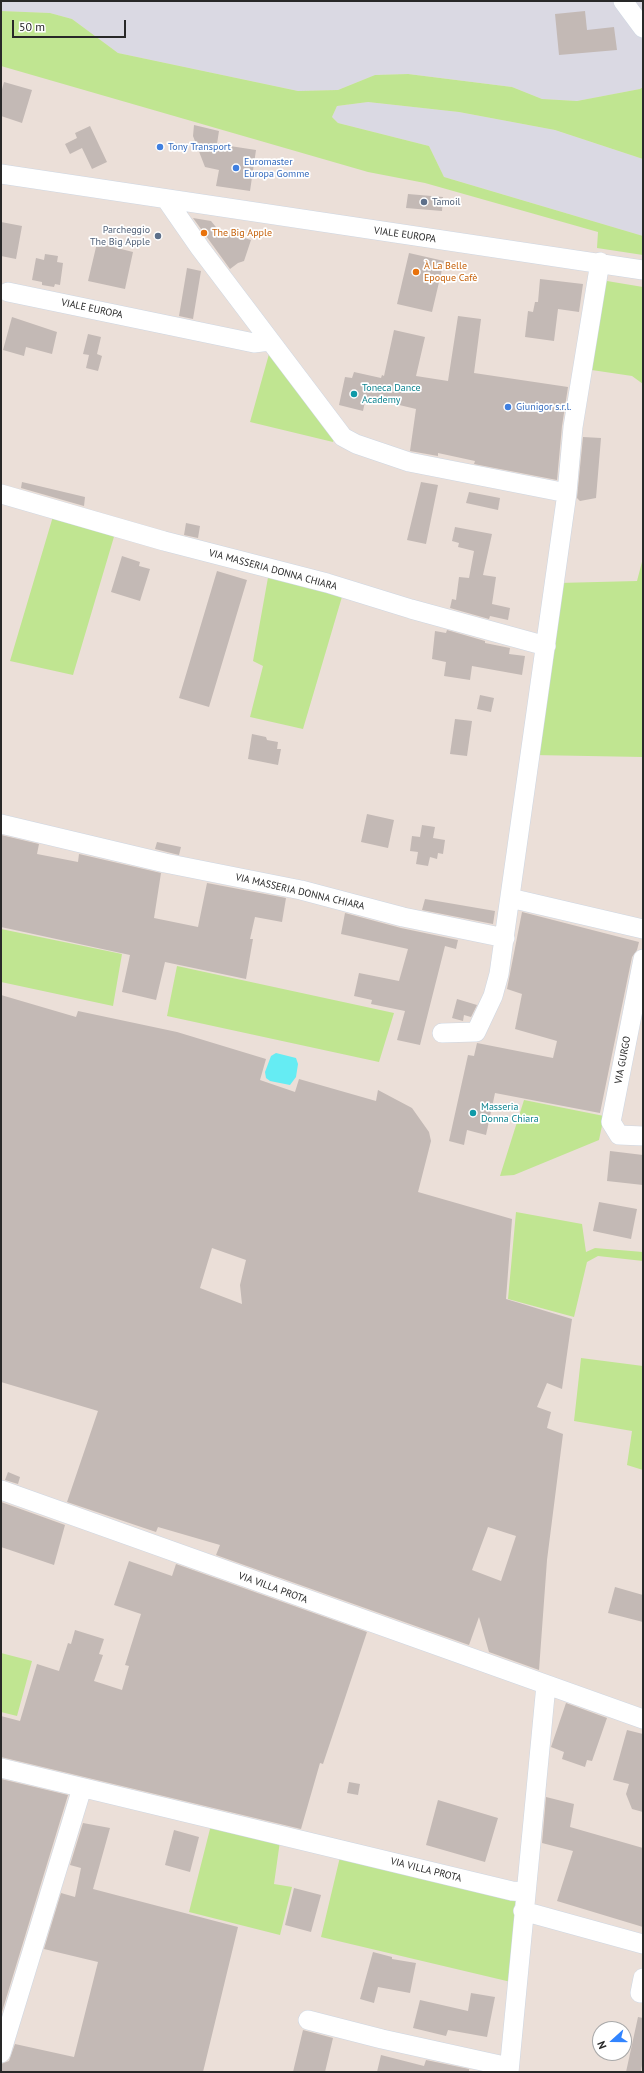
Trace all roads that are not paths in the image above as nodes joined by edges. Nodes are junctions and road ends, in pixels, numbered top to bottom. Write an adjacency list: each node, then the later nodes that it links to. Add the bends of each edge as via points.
1 (623, 1): 2 (street)
2 (643, 28)
3 (1, 174): 4 (street, VIALE EUROPA)
4 (166, 199): 5 (street, VIALE EUROPA); 8 (street)
5 (600, 262): 6 (street, VIALE EUROPA); 9 (street, via 573,427)
6 (643, 270)
7 (8, 292): 8 (street, VIALE EUROPA, via 254,342)
8 (270, 341): 9 (street, via 332,424 343,437 356,444 410,462)
9 (567, 493): 11 (street)
10 (1, 494): 11 (street, VIA MASSERIA DONNA CHIARA)
11 (546, 646): 13 (street)
12 (1, 824): 15 (street, VIA MASSERIA DONNA CHIARA, via 165,863 301,890 403,917)
13 (510, 898): 14 (street); 15 (street)
14 (643, 929)
15 (505, 938): 17 (street, via 493,996 480,1027 476,1032)
16 (643, 959): 18 (street, VIA GURGO, via 611,1122 619,1135)
17 (442, 1033)
18 (643, 1136)
19 (1, 1490): 20 (street, VIA VILLA PROTA)
20 (546, 1685): 21 (street, VIA VILLA PROTA); 24 (street)
21 (643, 1719)
22 (1, 1768): 23 (street, VIA VILLA PROTA)
23 (82, 1788): 24 (street, VIA VILLA PROTA, via 512,1891); 27 (street)
24 (524, 1901): 25 (street, VIA VILLA PROTA); 28 (street)
25 (643, 1944)
26 (308, 2020): 28 (street)
27 (1, 2053)
28 (509, 2069)

